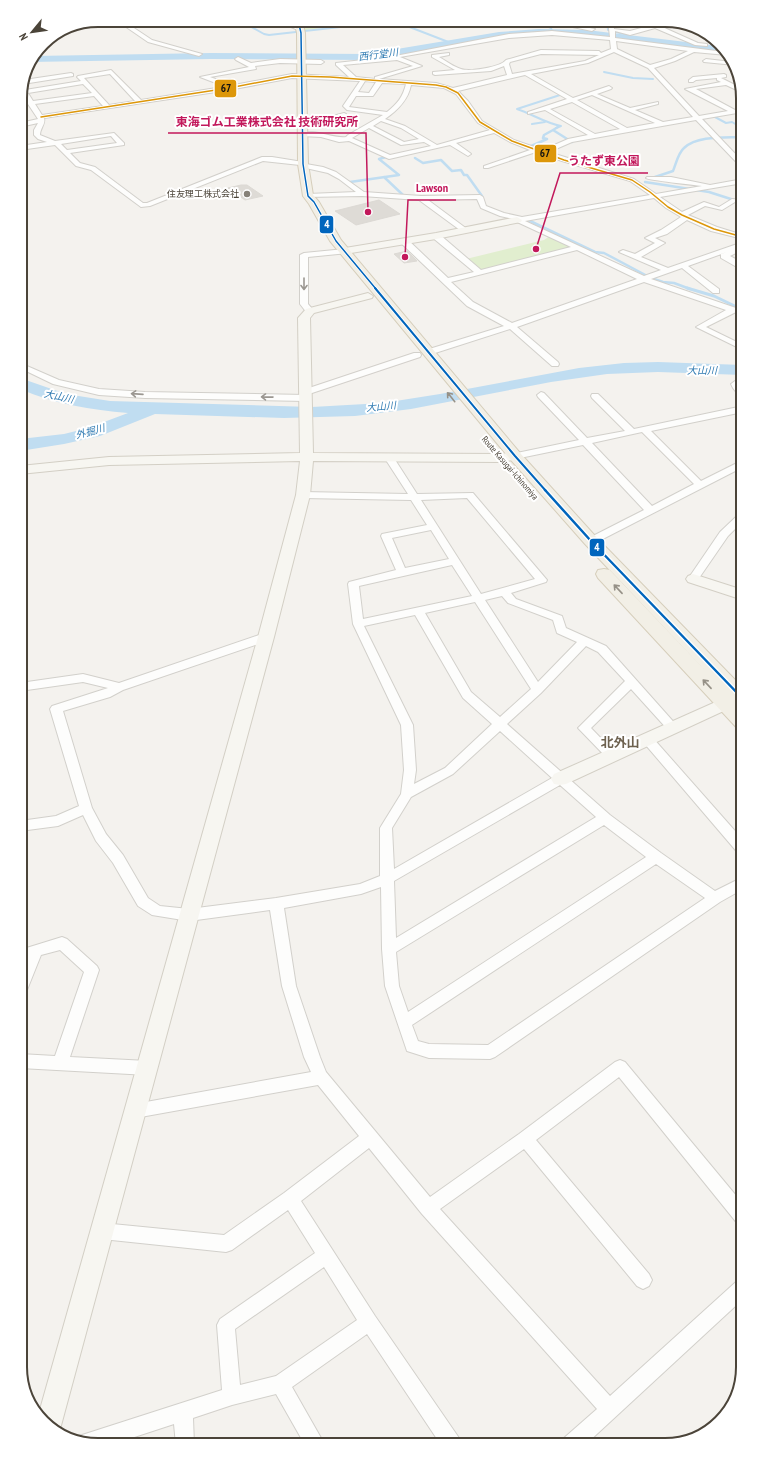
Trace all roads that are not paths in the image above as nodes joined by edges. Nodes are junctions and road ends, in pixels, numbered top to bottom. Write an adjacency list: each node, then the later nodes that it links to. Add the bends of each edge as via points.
1 (130, 27): 19 (street, via 150,40)
2 (294, 27): 8 (street)
3 (300, 27): 8 (main road, Route Kasugai-Ichinomiya)
4 (579, 27): 9 (street)
5 (611, 27): 11 (street)
6 (651, 27): 11 (street)
7 (657, 27): 13 (street, via 697,44)
8 (301, 30): 26 (main road, Route Kasugai-Ichinomiya)
9 (595, 30)
10 (552, 33): 11 (street); 15 (street, via 550,43); 20 (street, via 494,38)
11 (612, 38): 12 (street); 14 (street); 17 (street); 29 (street)
12 (576, 39)
13 (713, 46)
14 (693, 50): 18 (street); 29 (street)
15 (541, 52): 17 (street); 27 (street, via 516,58)
16 (450, 53): 32 (street, via 434,56)
17 (604, 53): 36 (street, via 586,62)
18 (720, 53)
19 (198, 54)
20 (392, 57)
21 (238, 59): 28 (street)
22 (706, 61): 25 (street)
23 (321, 62): 26 (street)
24 (367, 62): 30 (street); 34 (street, via 397,58 419,66); 41 (street, via 338,64)
25 (728, 63)
26 (302, 64): 28 (street, via 280,60); 41 (street); 49 (street); 53 (street); 80 (main road, Route Kasugai-Ichinomiya)
27 (506, 64): 32 (street, via 491,68); 38 (street)
28 (252, 67): 33 (street); 49 (street, via 203,77)
29 (650, 67): 58 (street)
30 (380, 68)
31 (386, 70): 34 (street)
32 (460, 70): 35 (street); 48 (street)
33 (260, 72)
34 (393, 73): 42 (street)
35 (435, 73)
36 (525, 73): 38 (street); 65 (street)
37 (71, 75): 44 (street)
38 (510, 76): 48 (street)
39 (712, 76): 40 (street); 43 (street); 51 (street)
40 (724, 76)
41 (353, 79): 42 (street)
42 (366, 80): 45 (street); 61 (street)
43 (691, 80)
44 (29, 81)
45 (380, 81): 50 (street); 61 (street, via 371,95)
46 (85, 82): 60 (street); 62 (street); 66 (street, via 80,77 111,72)
47 (197, 82): 55 (street)
48 (483, 82): 57 (street)
49 (222, 83): 53 (street)
50 (409, 83): 57 (street, via 436,85); 73 (street, via 409,92)
51 (726, 83): 52 (street); 56 (street)
52 (735, 87)
53 (229, 88): 55 (street)
54 (609, 88): 59 (street)
55 (218, 89): 66 (street)
56 (691, 89): 58 (street); 71 (street)
57 (453, 90): 83 (street, via 466,102 480,122)
58 (673, 92): 76 (street)
59 (591, 93): 65 (street); 70 (street)
60 (95, 94): 63 (street); 68 (street)
61 (354, 94): 73 (street, via 347,108)
62 (27, 96)
63 (27, 96)
64 (27, 98): 75 (street)
65 (572, 99): 69 (street); 82 (street)
66 (139, 101): 68 (street)
67 (656, 103): 70 (street)
68 (107, 106): 75 (street)
69 (545, 108): 72 (street); 85 (street)
70 (629, 110): 79 (street)
71 (734, 111): 76 (street)
72 (530, 113)
73 (388, 114): 77 (street)
74 (344, 115): 80 (street)
75 (41, 118): 78 (street); 88 (street, via 37,135)
76 (698, 118): 79 (street); 96 (street)
77 (381, 119): 81 (street); 87 (street, via 403,127)
78 (27, 123)
79 (662, 124): 82 (street)
80 (303, 125): 84 (main road, Route Kasugai-Ichinomiya)
81 (370, 126): 86 (street, via 350,136); 87 (street, via 403,144)
82 (626, 130): 85 (street)
83 (494, 131): 89 (street); 92 (street)
84 (303, 135): 86 (street); 97 (main road, Route Kasugai-Ichinomiya)
85 (594, 136): 94 (street, via 570,140)
86 (349, 139): 90 (street, via 389,157)
87 (424, 140): 90 (street)
88 (55, 142): 91 (street); 93 (street); 93 (street, via 112,134 122,144)
89 (450, 142): 90 (street); 95 (street)
90 (436, 146)
91 (27, 147)
92 (535, 150): 94 (street); 98 (street)
93 (66, 152): 97 (street, via 78,165 93,168 141,205 148,205 262,159)
94 (543, 153): 101 (street)
95 (468, 154)
96 (736, 159)
97 (303, 165): 104 (street, via 334,173); 105 (main road, Route Kasugai-Ichinomiya)
98 (486, 167)
99 (658, 175): 100 (street)
100 (649, 178): 101 (street); 103 (street)
101 (637, 182): 106 (street)
102 (736, 182): 103 (street)
103 (714, 186): 106 (street)
104 (362, 194): 105 (street); 107 (street)
105 (308, 196): 109 (main road, Route Kasugai-Ichinomiya, via 303,202); 120 (main road, Route Kasugai-Ichinomiya)
106 (654, 196): 110 (street); 111 (street)
107 (421, 198): 111 (street, via 480,197 483,207); 112 (street)
108 (736, 200): 110 (street, via 720,209 704,204)
109 (307, 215)
110 (684, 216): 113 (street); 122 (street, via 664,232 649,238 661,243)
111 (519, 219): 112 (street); 118 (street)
112 (464, 230): 114 (street)
113 (736, 235)
114 (436, 236): 115 (street); 126 (street)
115 (404, 241): 120 (street); 128 (street)
116 (736, 246): 124 (street)
117 (327, 247): 120 (street); 130 (main road, Route Kasugai-Ichinomiya); 131 (street, one-way to 131, via 304,255 304,304)
118 (577, 248): 126 (street); 127 (street)
119 (736, 250): 123 (street, via 724,256)
120 (345, 251): 134 (main road, Route Kasugai-Ichinomiya)
121 (623, 252): 122 (street)
122 (635, 257): 125 (street)
123 (736, 263)
124 (682, 265): 125 (street); 129 (street)
125 (667, 270): 127 (street)
126 (480, 273): 128 (street)
127 (644, 279): 132 (street); 133 (street, via 733,310 700,327)
128 (446, 281): 132 (street, via 470,304)
129 (716, 292)
130 (368, 296): 131 (street); 134 (main road, Route Kasugai-Ichinomiya)
131 (310, 311): 139 (street, via 304,318)
132 (510, 326): 134 (street); 135 (street)
133 (736, 345)
134 (423, 354): 139 (street); 140 (main road, Route Kasugai-Ichinomiya, one-way to 134, via 440,383); 140 (main road, Route Kasugai-Ichinomiya, via 454,381)
135 (555, 364)
136 (27, 368): 139 (street, one-way to 136, via 99,392 56,382)
137 (541, 395): 144 (street)
138 (595, 396): 143 (street)
139 (306, 397): 145 (street)
140 (468, 409): 147 (main road, Route Kasugai-Ichinomiya)
141 (736, 410): 142 (street)
142 (645, 430): 143 (street); 150 (street)
143 (632, 432): 144 (street)
144 (586, 442): 147 (street); 153 (street)
145 (307, 457): 146 (street); 149 (street, via 109,461); 151 (street)
146 (389, 457): 147 (street); 152 (street)
147 (508, 457): 156 (main road, Route Kasugai-Ichinomiya); 173 (main road, Route Kasugai-Ichinomiya, one-way to 147, via 597,567)
148 (736, 467): 150 (street)
149 (27, 469)
150 (700, 485): 153 (street)
151 (303, 495): 152 (street); 165 (street)
152 (413, 496): 155 (street); 160 (street, via 470,495 542,580)
153 (650, 510): 156 (street)
154 (736, 522): 159 (street, via 724,534)
155 (433, 527): 157 (street); 158 (street, via 386,536)
156 (590, 541): 171 (main road, Route Kasugai-Ichinomiya)
157 (456, 561): 158 (street); 162 (street)
158 (402, 572): 164 (street, via 353,584)
159 (693, 579): 161 (street)
160 (504, 592): 162 (street); 166 (street, via 512,601 558,618 562,630)
161 (736, 593)
162 (479, 598): 163 (street); 170 (street)
163 (418, 611): 164 (street); 175 (street, via 467,695)
164 (358, 624): 180 (street, via 407,725 410,770)
165 (266, 637): 169 (street); 190 (street)
166 (584, 641): 167 (street, via 602,649); 170 (street)
167 (631, 682): 176 (street); 178 (street, via 584,728)
168 (27, 686): 169 (street, via 83,678)
169 (119, 687): 181 (street, via 106,694 56,709)
170 (537, 690): 175 (street)
171 (736, 691)
172 (736, 699): 173 (street)
173 (725, 703): 174 (main road, Route Kasugai-Ichinomiya); 176 (street)
174 (736, 715)
175 (499, 724): 179 (street); 180 (street, via 449,771)
176 (673, 728): 177 (street)
177 (648, 740): 178 (street); 184 (street)
178 (612, 756): 179 (street)
179 (560, 779): 182 (street); 186 (street)
180 (407, 794): 186 (street, via 386,828)
181 (86, 808): 183 (street, via 58,821); 190 (street, via 101,837 118,859 143,902 157,911)
182 (605, 818): 185 (street); 191 (street)
183 (27, 825)
184 (736, 841)
185 (656, 857): 188 (street); 195 (street)
186 (387, 879): 189 (street, via 361,889); 191 (street)
187 (736, 886): 188 (street)
188 (715, 898): 195 (street, via 490,1052 429,1051 412,1046)
189 (276, 904): 190 (street); 199 (street, via 289,986)
190 (189, 915): 198 (street)
191 (389, 949): 195 (street, via 392,986)
192 (35, 952): 193 (street); 194 (street); 197 (street, via 62,943 92,970)
193 (27, 954)
194 (27, 973)
195 (405, 1022)
196 (27, 1061): 197 (street)
197 (60, 1063): 198 (street)
198 (148, 1068): 200 (street)
199 (321, 1077): 200 (street); 201 (street)
200 (135, 1111): 206 (street)
201 (371, 1137): 203 (street); 204 (street)
202 (525, 1139): 204 (street); 205 (street, via 620,1067); 208 (street)
203 (290, 1199): 206 (street, via 226,1244); 207 (street)
204 (428, 1208): 213 (street)
205 (736, 1208)
206 (102, 1231): 215 (street)
207 (327, 1255): 210 (street); 212 (street, via 226,1325)
208 (643, 1280)
209 (736, 1293): 213 (street)
210 (369, 1322): 211 (street); 219 (street)
211 (280, 1384): 212 (street); 218 (street)
212 (232, 1396): 214 (street)
213 (610, 1410): 220 (street)
214 (183, 1412): 216 (street); 217 (street)
215 (51, 1419)
216 (99, 1438)
217 (185, 1438)
218 (312, 1438)
219 (447, 1438)
220 (579, 1438)

